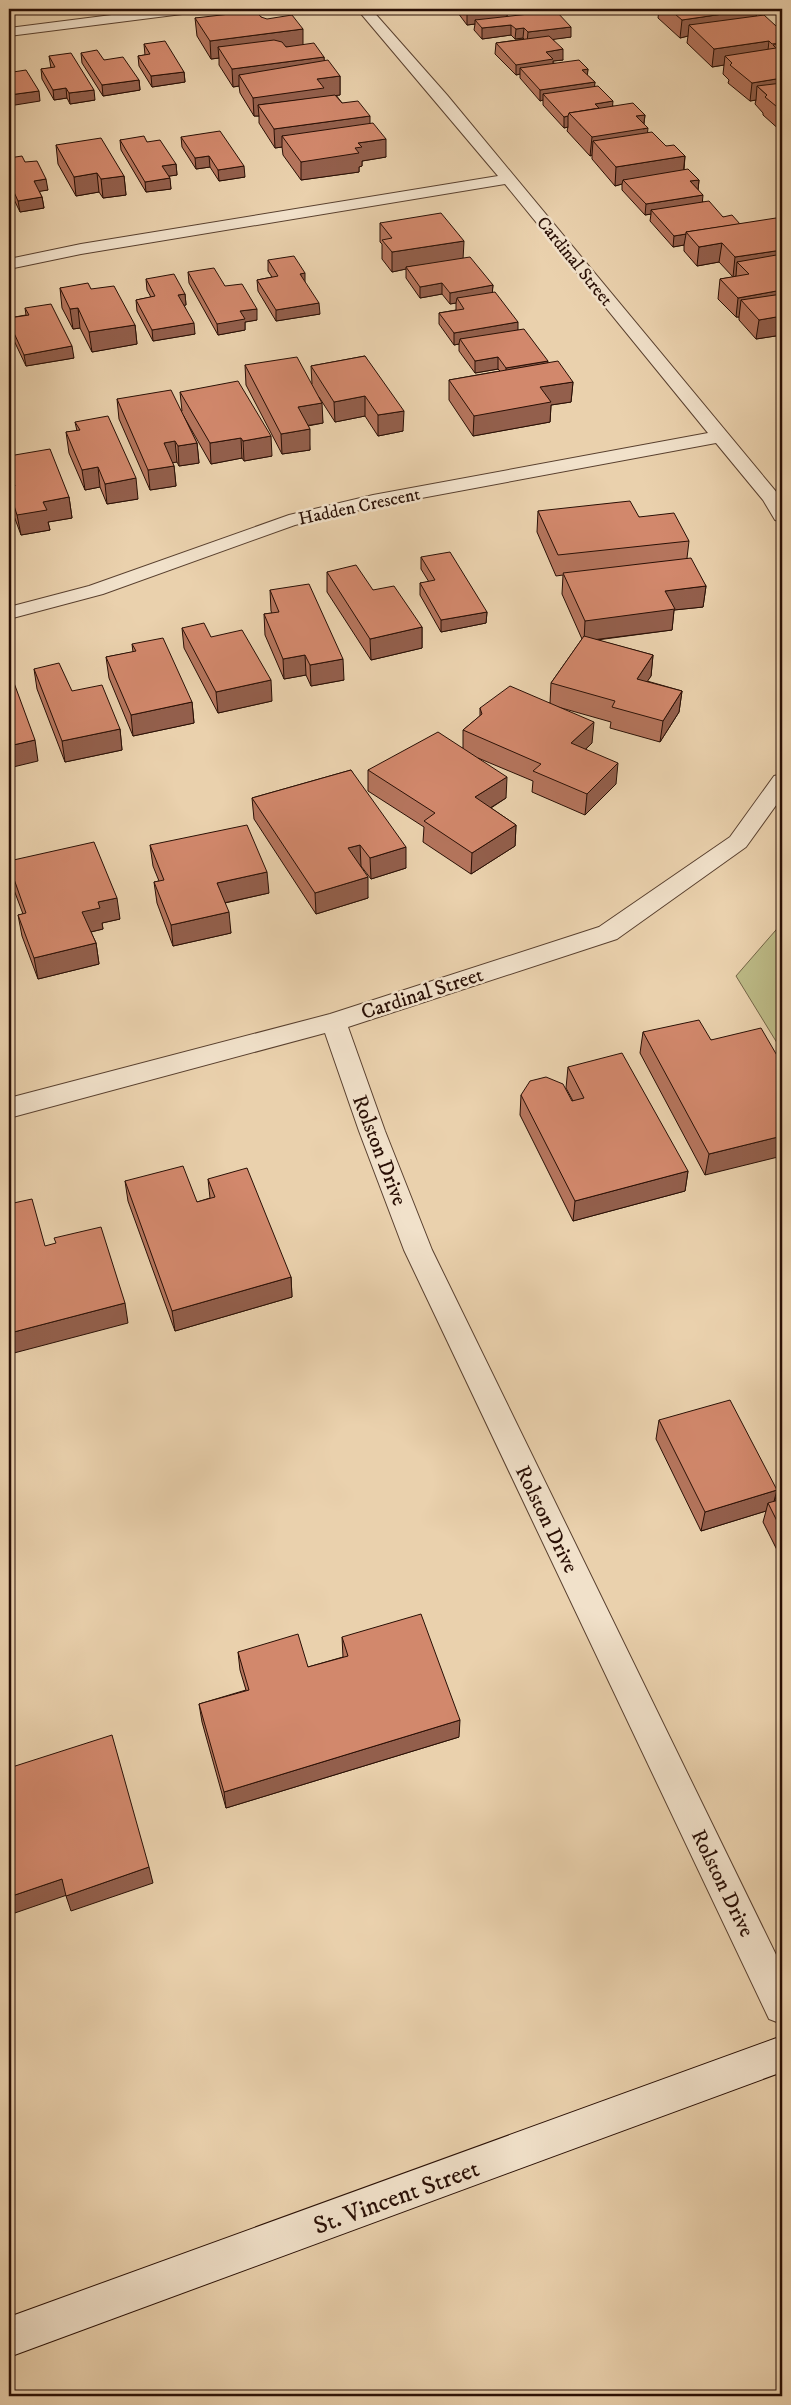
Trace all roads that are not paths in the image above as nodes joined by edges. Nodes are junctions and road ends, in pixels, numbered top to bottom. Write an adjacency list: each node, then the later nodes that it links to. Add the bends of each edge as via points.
1 (190, 9): 3 (street)
2 (364, 9): 4 (street, Cardinal Street)
3 (9, 32)
4 (508, 179): 5 (street, via 81,249); 6 (street, Cardinal Street)
5 (9, 264)
6 (720, 438): 7 (street, Cardinal Street, via 771,498); 8 (street, Hadden Crescent, via 373,501 289,521 96,590)
7 (782, 516)
8 (9, 613)
9 (782, 781): 10 (street, Cardinal Street, via 738,842 608,933)
10 (334, 1022): 11 (street, Cardinal Street); 12 (street, Rolston Drive, via 418,1250)
11 (9, 1108)
12 (782, 2006)
13 (782, 2054): 14 (street, St. Vincent Street)
14 (9, 2338)

